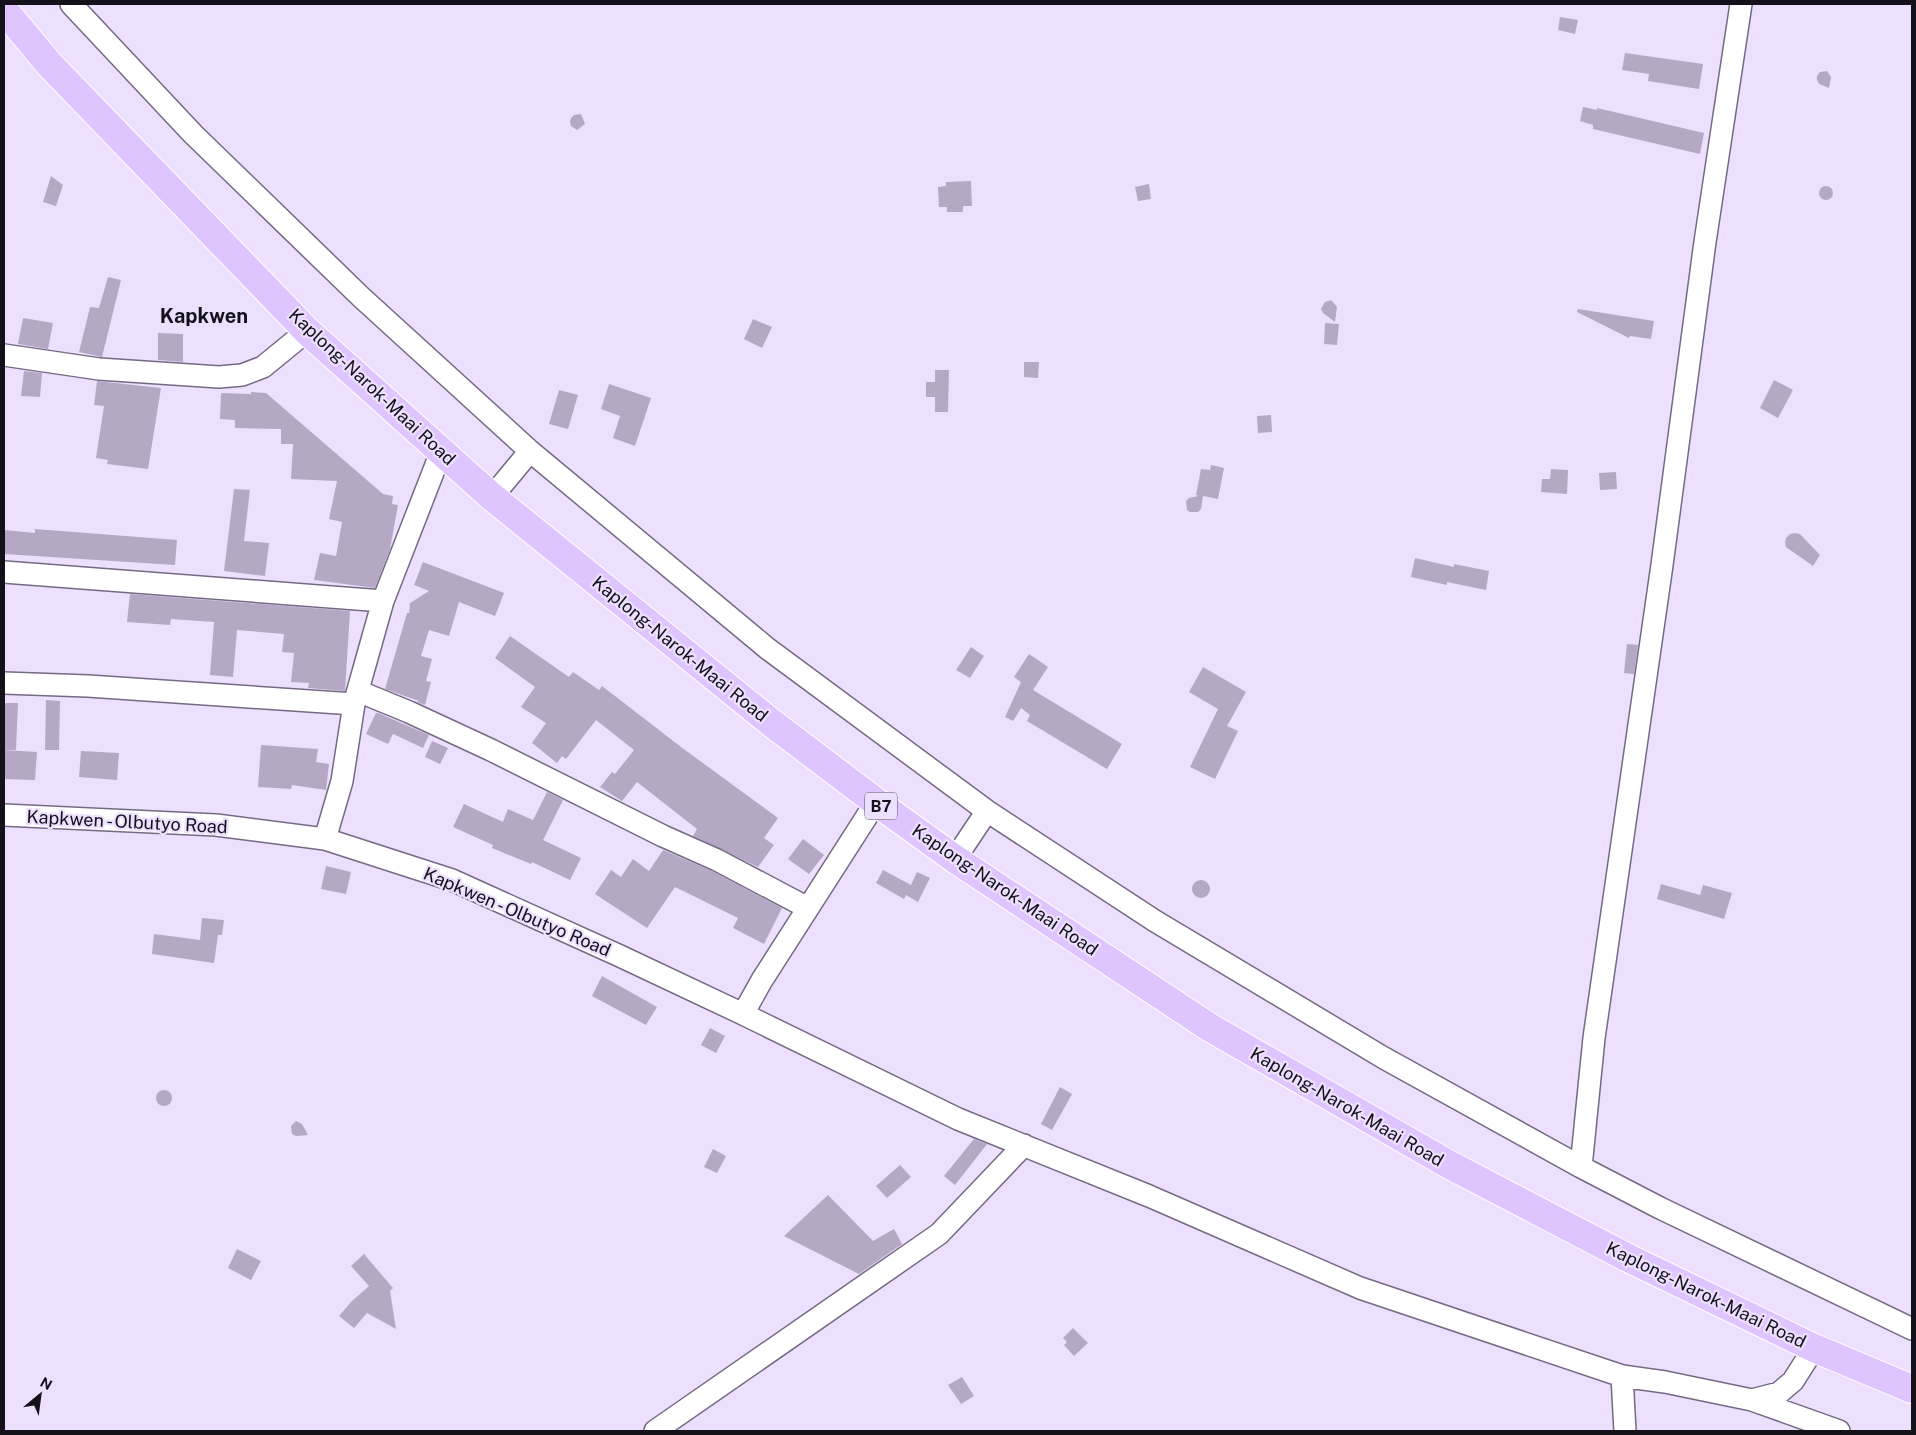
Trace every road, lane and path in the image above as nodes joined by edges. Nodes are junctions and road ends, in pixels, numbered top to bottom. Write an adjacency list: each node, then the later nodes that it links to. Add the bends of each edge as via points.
1 (71, 4): 6 (street, via 193,134 361,297)
2 (1741, 4): 21 (street, via 1594,1038)
3 (4, 10): 4 (highway, Kaplong-Narok-Maai Road / B7, via 50,65)
4 (307, 331): 5 (street, via 263,367 242,375 219,377 99,369); 7 (highway, Kaplong-Narok-Maai Road / B7)
5 (4, 355)
6 (530, 451): 8 (street); 14 (street, via 768,649)
7 (441, 452): 8 (highway, Kaplong-Narok-Maai Road / B7); 10 (street)
8 (492, 497): 13 (highway, Kaplong-Narok-Maai Road / B7, via 773,724)
9 (4, 572): 10 (street)
10 (383, 601): 12 (street)
11 (4, 683): 12 (street)
12 (356, 698): 16 (street, via 342,781); 18 (street, via 410,712 717,860)
13 (876, 802): 17 (highway, Kaplong-Narok-Maai Road / B7); 18 (street)
14 (987, 811): 17 (street); 21 (street, via 1156,921 1384,1058)
15 (4, 815): 16 (street, Kapkwen - Olbutyo Road, via 216,825)
16 (325, 839): 19 (street, Kapkwen - Olbutyo Road, via 452,880)
17 (955, 859): 23 (highway, Kaplong-Narok-Maai Road / B7, via 1209,1027 1448,1164 1628,1258)
18 (808, 908): 19 (street)
19 (744, 1014): 20 (street, Kapkwen - Olbutyo Road, via 958,1119)
20 (1024, 1145): 24 (street, Kapkwen - Olbutyo Road, via 1360,1288); 27 (street, via 939,1234)
21 (1581, 1167): 22 (street)
22 (1912, 1329)
23 (1814, 1348): 25 (highway, Kaplong-Narok-Maai Road / B7); 26 (street, via 1793,1381 1779,1393)
24 (1622, 1376): 26 (street, Kapkwen - Olbutyo Road); 28 (street)
25 (1912, 1389)
26 (1752, 1400): 29 (street, Kapkwen - Olbutyo Road)
27 (655, 1431)
28 (1625, 1431)
29 (1839, 1431)

